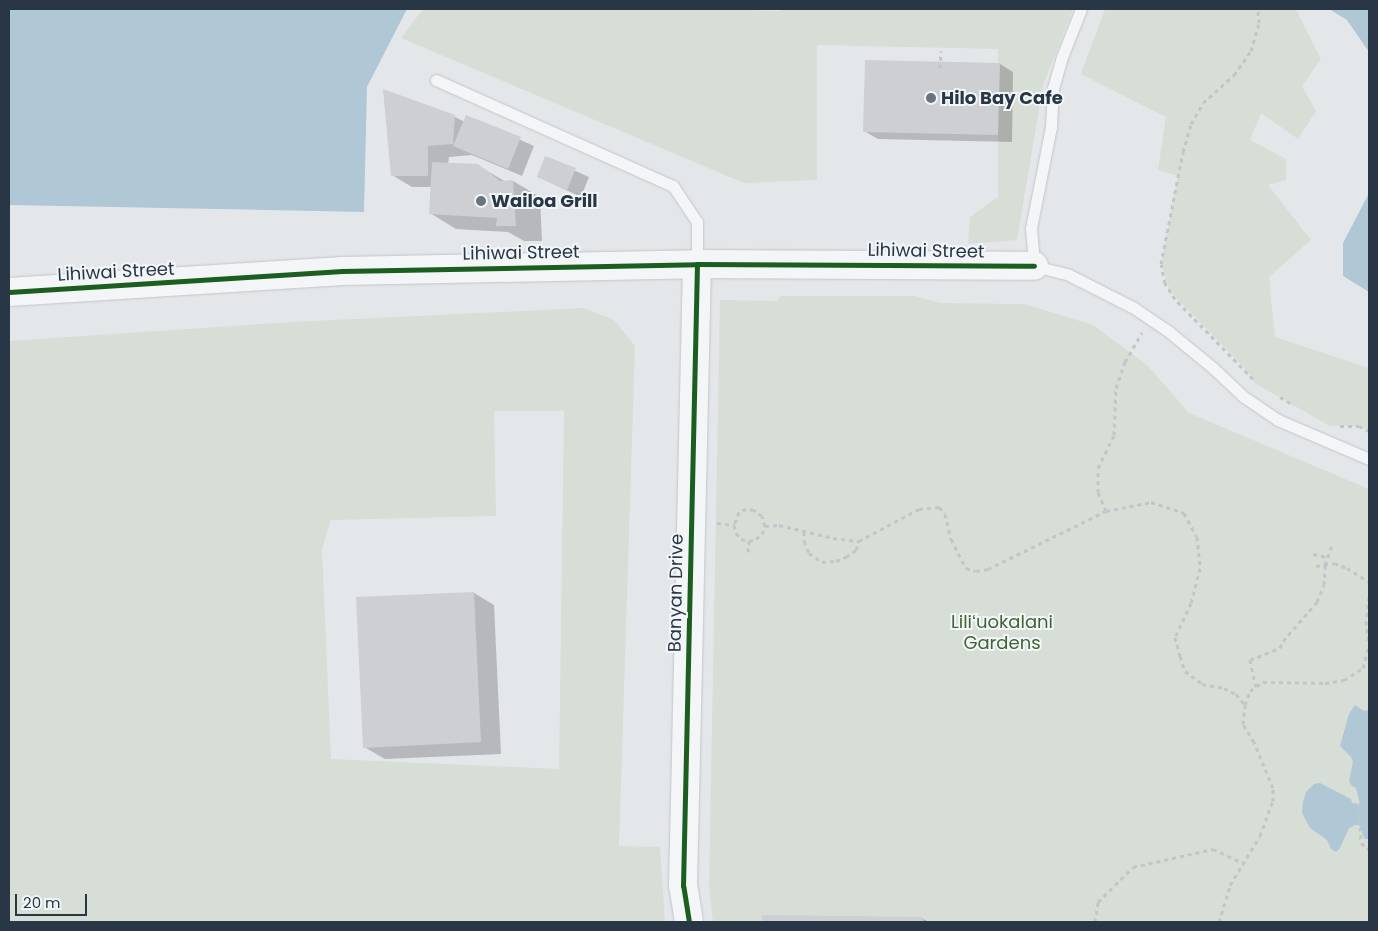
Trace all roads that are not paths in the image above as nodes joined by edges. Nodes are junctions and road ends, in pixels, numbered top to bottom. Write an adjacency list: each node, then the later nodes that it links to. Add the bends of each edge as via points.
1 (1081, 9): 4 (lane, via 1053,88 1051,127 1031,228)
2 (436, 80): 3 (lane, via 673,186 697,222)
3 (697, 264): 4 (street, Lihiwai Street); 5 (street, Lihiwai Street, via 342,271); 7 (street, Banyan Drive, via 683,886)
4 (1034, 266): 6 (lane, Lihiwai Street, via 1069,275 1102,290 1151,319 1244,397 1278,420)
5 (9, 292)
6 (1369, 459)
7 (689, 922)

